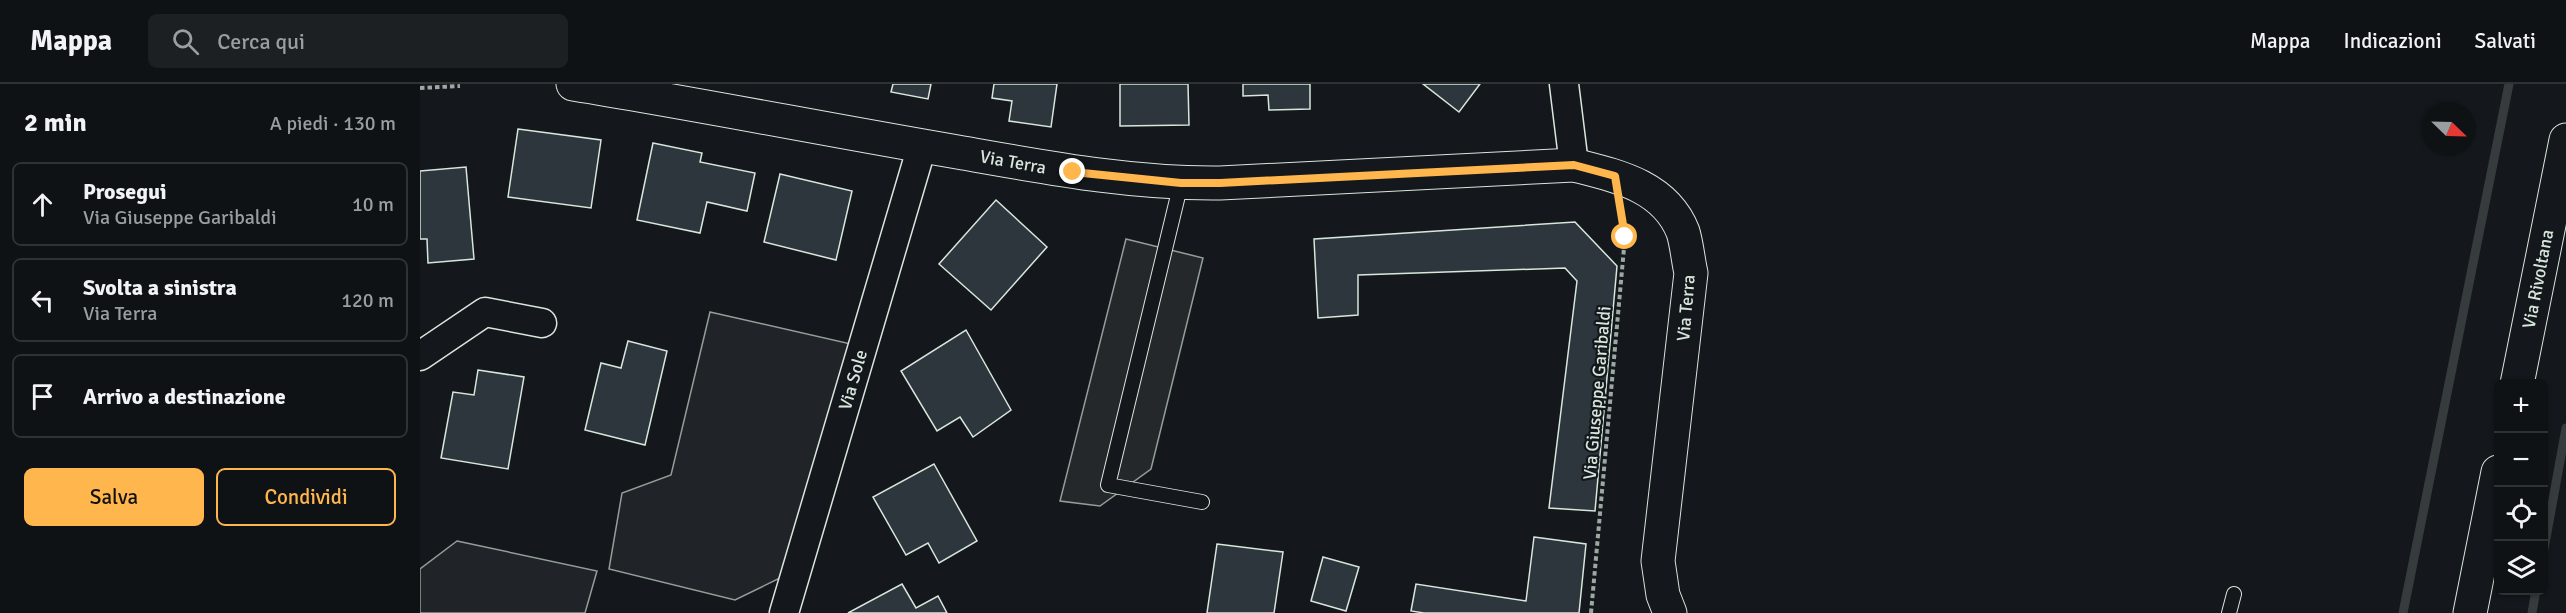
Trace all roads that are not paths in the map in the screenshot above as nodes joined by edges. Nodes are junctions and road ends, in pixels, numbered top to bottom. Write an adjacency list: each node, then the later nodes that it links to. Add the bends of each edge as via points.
1 (1564, 84): 5 (street)
2 (581, 85): 4 (street, Via Terra)
3 (2566, 140): 9 (street, Via Rivoltana)
4 (922, 146): 6 (street, Via Terra, via 1073,172); 13 (street, Via Sole)
5 (1574, 165): 6 (street, Via Terra); 14 (street, Via Terra, via 1643,186 1669,206 1683,233 1691,273 1658,561)
6 (1181, 183): 11 (lane, via 1108,486)
7 (542, 323): 8 (street, via 485,312)
8 (420, 356)
9 (2518, 379)
10 (2496, 487): 16 (street)
11 (1202, 502)
12 (2234, 594): 15 (lane)
13 (784, 613)
14 (1670, 613)
15 (2229, 613)
16 (2470, 613)

